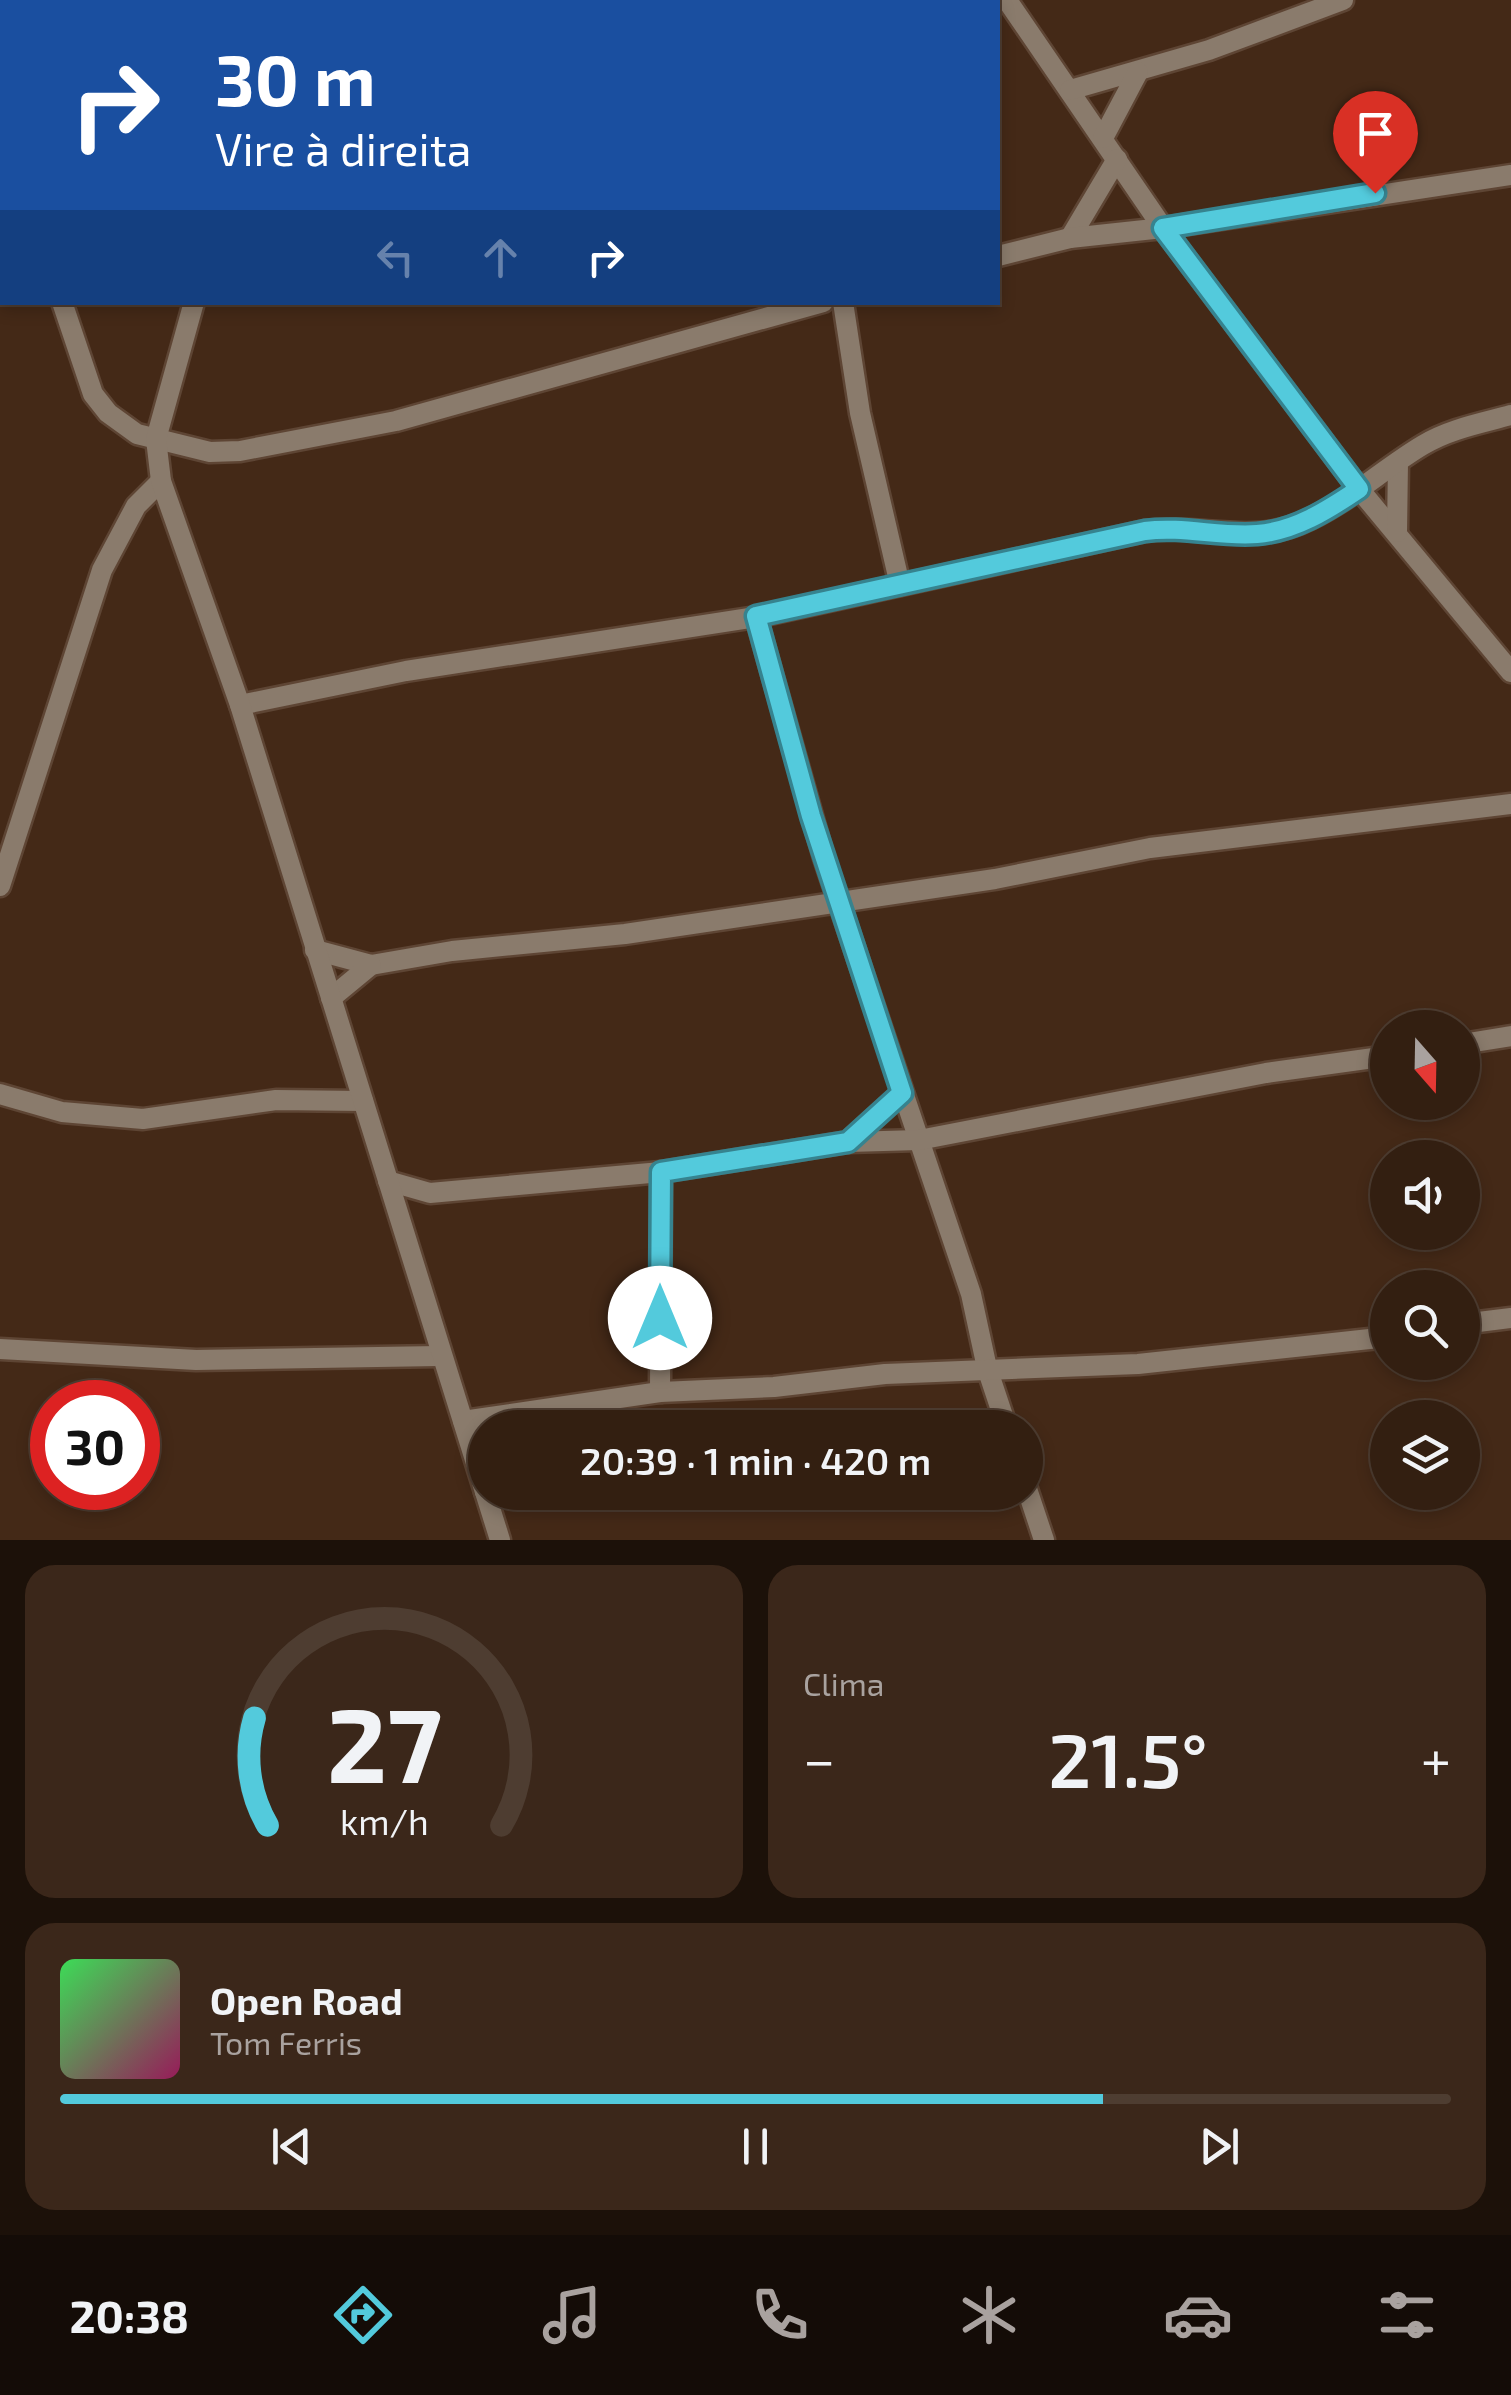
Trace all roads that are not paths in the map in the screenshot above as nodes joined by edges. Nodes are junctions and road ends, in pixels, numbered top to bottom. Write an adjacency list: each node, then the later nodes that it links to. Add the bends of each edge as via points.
1 (1343, 0): 3 (street)
2 (1005, 4): 4 (street)
3 (1138, 72): 4 (street); 5 (street)
4 (1070, 90): 5 (street)
5 (1102, 138): 6 (street)
6 (1117, 160): 8 (street); 9 (street)
7 (1511, 175): 8 (street)
8 (1163, 228): 9 (street); 19 (street)
9 (1070, 238): 10 (street)
10 (1000, 256)
11 (63, 305): 16 (street, via 93,394 119,425)
12 (193, 305): 16 (street)
13 (813, 305): 16 (street, via 363,428 240,451)
14 (843, 305): 21 (street, via 860,413)
15 (1511, 414): 17 (street, via 1426,443)
16 (156, 440): 18 (street)
17 (1398, 462): 19 (street); 20 (street)
18 (161, 481): 24 (street); 26 (street, via 136,506 102,570)
19 (1359, 489): 20 (street); 21 (street, via 1297,525 1256,534 1172,527)
20 (1397, 532): 23 (street)
21 (900, 585): 22 (street)
22 (756, 616): 24 (street); 28 (street)
23 (1511, 672)
24 (240, 705): 29 (street)
25 (1511, 804): 28 (street, via 1150,848)
26 (7, 840): 27 (street)
27 (0, 886)
28 (841, 904): 30 (street); 35 (street)
29 (316, 950): 30 (street); 31 (street)
30 (371, 965): 31 (street)
31 (330, 998): 37 (street)
32 (1511, 1036): 33 (street)
33 (1480, 1041)
34 (1370, 1059): 38 (street)
35 (902, 1093): 38 (street); 39 (street)
36 (0, 1094): 37 (street, via 62,1112 143,1119 276,1100)
37 (362, 1101): 41 (street)
38 (919, 1140): 39 (street); 49 (street, via 972,1294)
39 (848, 1142): 40 (street)
40 (661, 1172): 42 (street); 50 (street)
41 (388, 1181): 42 (street); 43 (street)
42 (430, 1194): 43 (street)
43 (398, 1212): 48 (street)
44 (1511, 1318): 45 (street)
45 (1480, 1322)
46 (1370, 1339): 49 (street, via 1226,1357)
47 (0, 1349): 48 (street, via 196,1360)
48 (439, 1356): 52 (street)
49 (987, 1368): 50 (street); 51 (street)
50 (660, 1392): 52 (street)
51 (1001, 1410)
52 (463, 1421): 53 (street)
53 (468, 1437)
54 (491, 1510): 56 (street)
55 (1034, 1510): 57 (street)
56 (500, 1540)
57 (1044, 1540)

